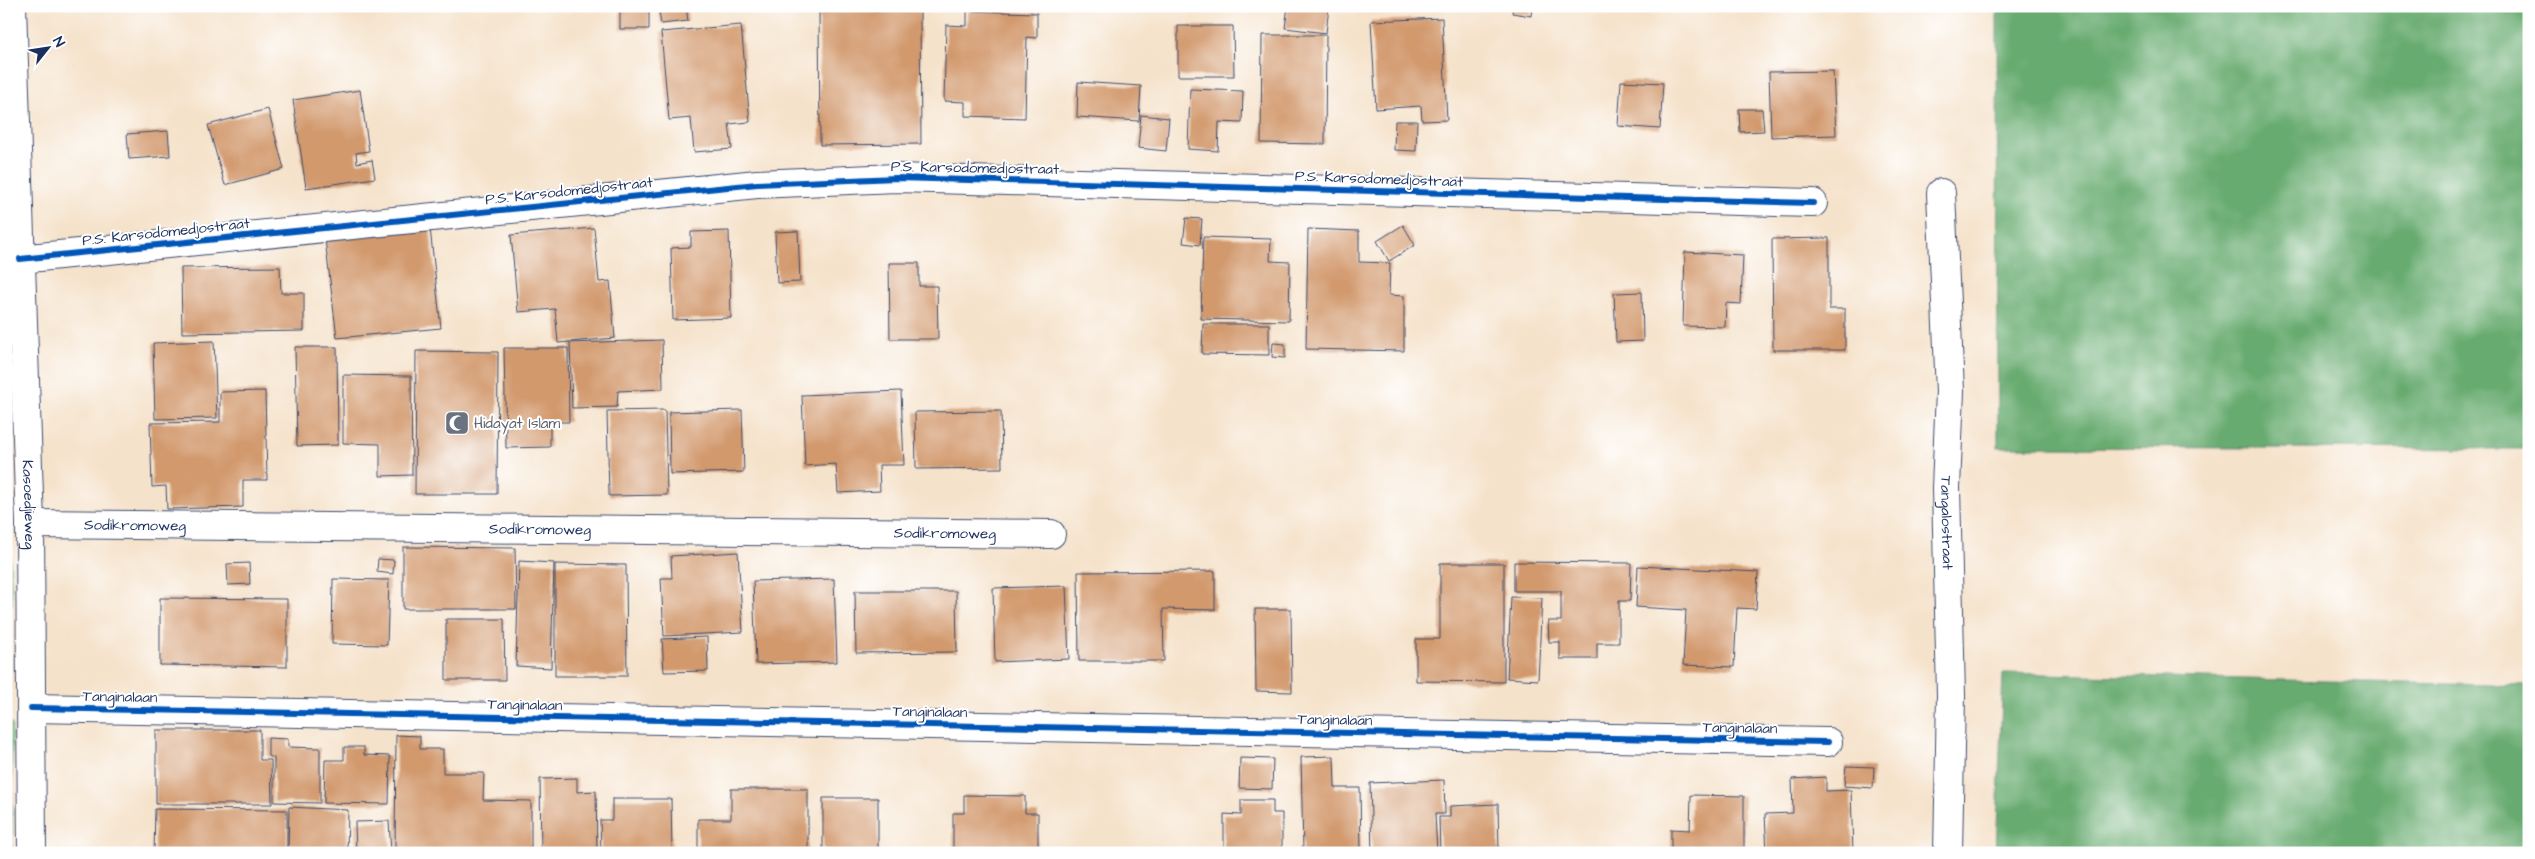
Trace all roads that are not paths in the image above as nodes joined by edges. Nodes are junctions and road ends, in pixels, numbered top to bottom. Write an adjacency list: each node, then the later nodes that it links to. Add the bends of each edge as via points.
1 (12, 6): 4 (street, Kasoedjieweg)
2 (1941, 193): 11 (street, Tangalostraat, via 1950,391 1946,488 1951,695)
3 (1813, 203): 4 (street, P.S. Karsodomedjostraat, via 896,178 757,184)
4 (20, 259): 5 (street, Kasoedjieweg)
5 (16, 472): 6 (street, Kasoedjieweg)
6 (30, 524): 7 (street, Sodikromoweg); 8 (street, Kasoedjieweg)
7 (1051, 534)
8 (31, 708): 9 (street, Tanginalaan); 10 (street, Kasoedjieweg)
9 (1828, 742)
10 (32, 853)
11 (1948, 853)

